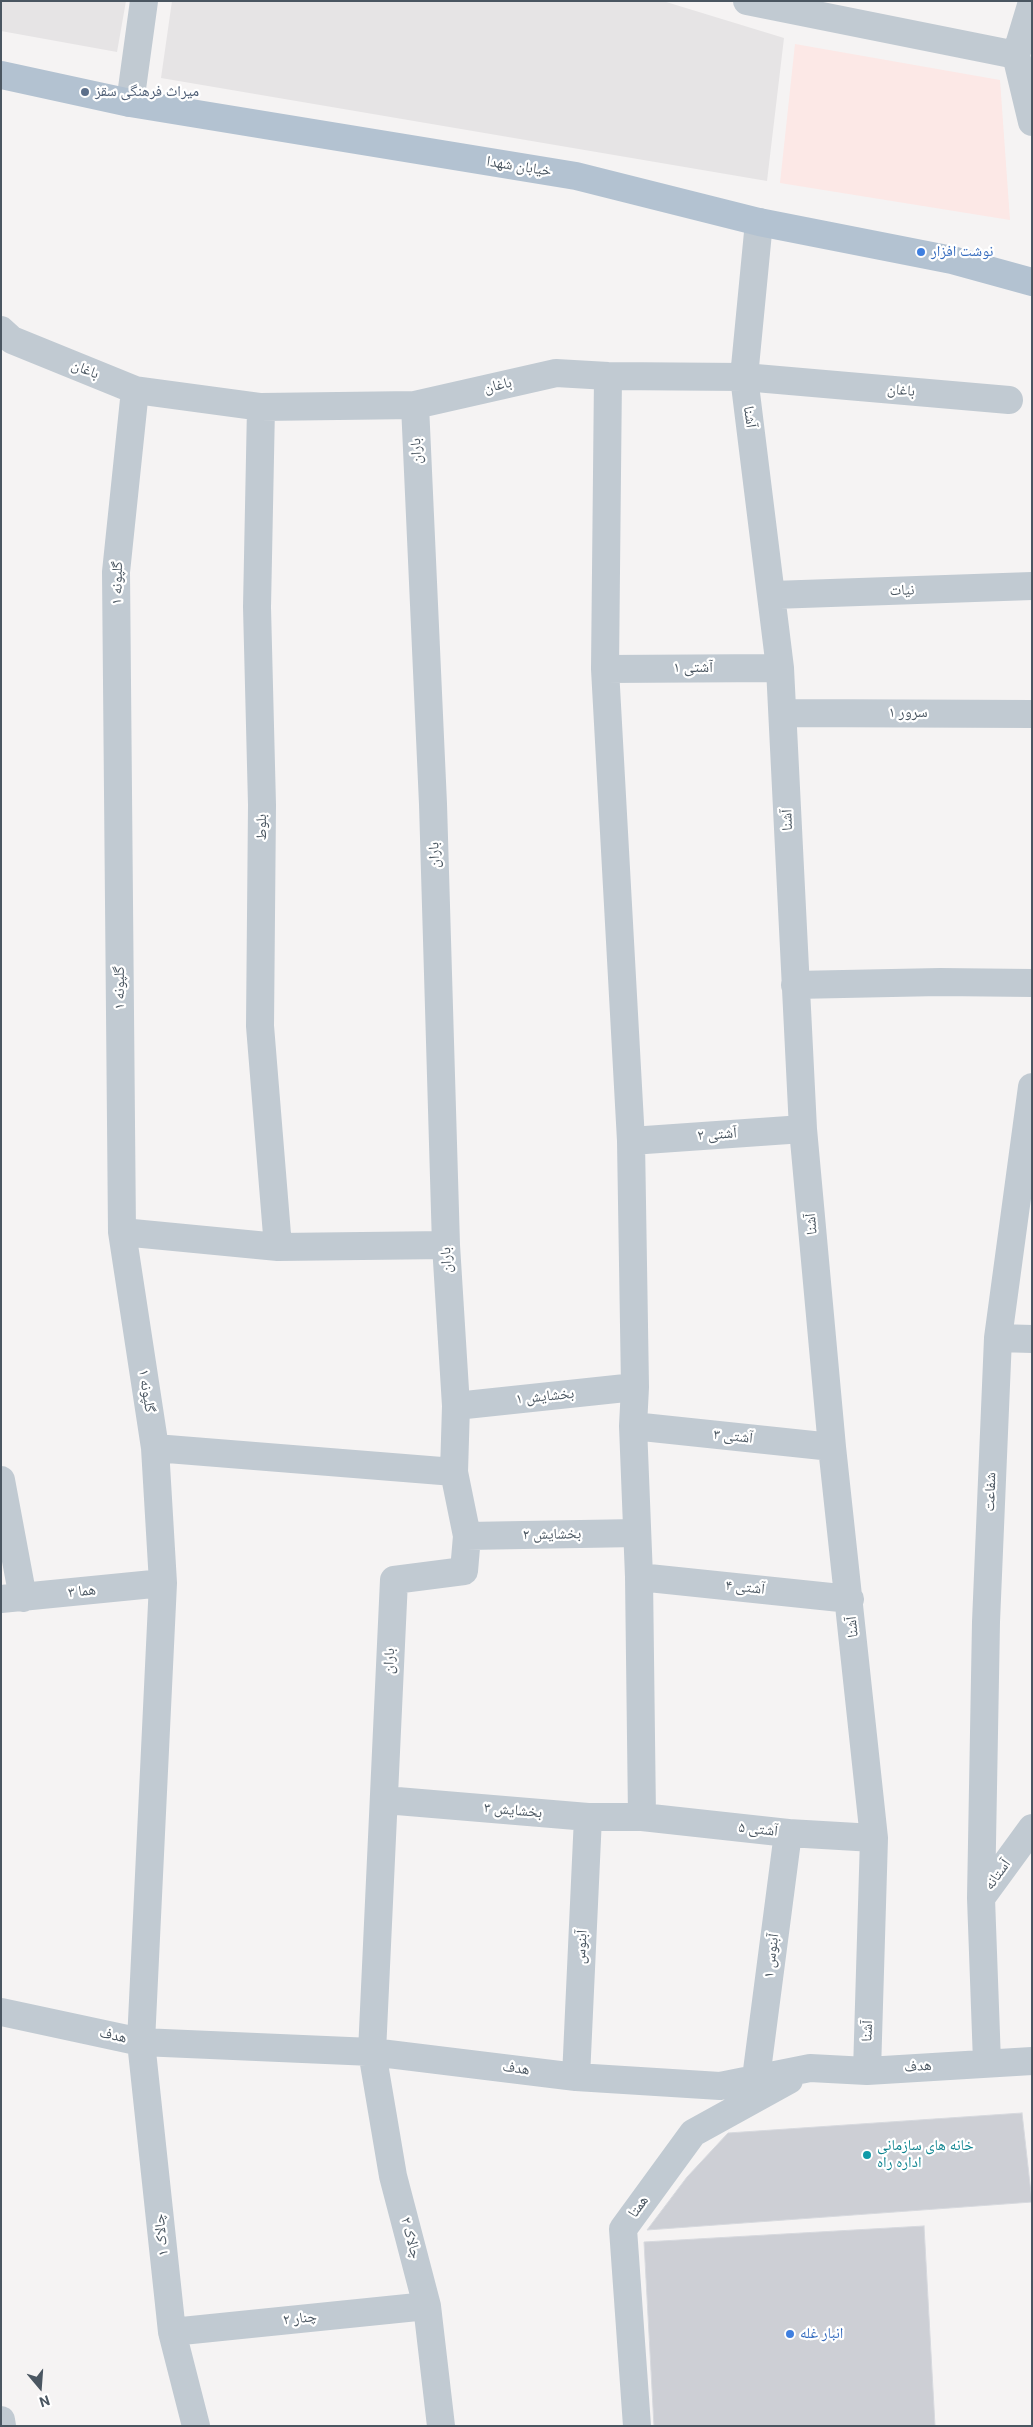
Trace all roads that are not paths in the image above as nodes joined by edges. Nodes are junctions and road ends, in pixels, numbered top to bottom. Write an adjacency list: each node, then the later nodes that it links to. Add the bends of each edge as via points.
1 (144, 1): 6 (street)
2 (751, 2): 4 (street)
3 (1032, 2): 4 (street)
4 (1016, 55): 7 (street)
5 (1, 75): 6 (main road, خیابان شهدا)
6 (130, 103): 8 (main road, خیابان شهدا, via 576,176)
7 (1032, 122)
8 (759, 222): 9 (main road, خیابان شهدا, via 952,260); 12 (street, آشنا)
9 (1032, 282)
10 (1, 330): 13 (street, باغان, via 12,340)
11 (608, 376): 12 (street, باغان); 15 (street, باغان, via 556,373); 19 (street)
12 (744, 377): 14 (street, باغان); 18 (street, آشنا)
13 (134, 390): 16 (street, باغان); 28 (street, گلپونه ۱, via 116,572)
14 (1009, 400)
15 (415, 405): 16 (street, باغان); 29 (street, باران, via 434,813)
16 (261, 406): 30 (street, بلوط, via 257,607 262,805 260,1026)
17 (1032, 586): 18 (street, نیات)
18 (773, 595): 20 (street, آشنا)
19 (606, 668): 20 (street, آشتی ۱); 27 (street)
20 (780, 668): 21 (street, آشنا)
21 (784, 713): 22 (street, سرور ۱); 24 (street, آشنا)
22 (1032, 714)
23 (1032, 983): 24 (street)
24 (795, 985): 26 (street, آشنا)
25 (1032, 1087): 31 (street, شفاعت)
26 (803, 1129): 27 (street, آشتی ۲); 36 (street, آشنا)
27 (631, 1141): 33 (street)
28 (122, 1232): 30 (street); 37 (street, گلپونه ۱)
29 (446, 1245): 30 (street); 34 (street, باران)
30 (278, 1248)
31 (998, 1338): 32 (street); 52 (street, شفاعت, via 986,1622)
32 (1032, 1340)
33 (635, 1387): 34 (street, بخشایش ۱); 35 (street)
34 (456, 1406): 38 (street, باران)
35 (633, 1426): 36 (street, آشتی ۳); 40 (street)
36 (832, 1447): 45 (street, آشنا)
37 (155, 1448): 38 (street); 43 (street, گلپونه ۱)
38 (454, 1472): 41 (street, باران)
39 (1, 1480): 44 (street)
40 (637, 1533): 41 (street, بخشایش ۲); 42 (street)
41 (467, 1536): 46 (street, باران, via 464,1571 394,1580)
42 (639, 1577): 45 (street, آشتی ۴); 47 (street)
43 (163, 1583): 44 (street, هما ۳); 54 (street, چالاک ۱)
44 (12, 1598)
45 (850, 1599): 51 (street, آشنا)
46 (384, 1800): 48 (street, بخشایش ۳); 55 (street, باران)
47 (642, 1817): 48 (street, بخشایش ۳); 50 (street, آشتی ۵)
48 (588, 1818): 60 (street, آبنوس)
49 (1032, 1828): 52 (street, آستانه)
50 (788, 1833): 51 (street, آشتی ۵); 61 (street, آبنوس ۱)
51 (874, 1838): 59 (street, آشنا)
52 (981, 1898): 57 (street, شفاعت)
53 (1, 2012): 54 (street, هدف)
54 (141, 2042): 55 (street, هدف); 63 (street, چالاک ۱)
55 (372, 2052): 60 (street, هدف); 62 (street, چالاک ۲, via 393,2176)
56 (1032, 2061): 57 (street, هدف)
57 (987, 2062): 59 (street, هدف)
58 (810, 2068): 59 (street, هدف); 61 (street, هدف); 68 (street, همتا, via 693,2134 623,2229)
59 (867, 2071)
60 (576, 2077): 61 (street, هدف, via 720,2086)
61 (756, 2078)
62 (428, 2306): 63 (street, چنار ۲); 65 (street, چالاک ۲)
63 (172, 2332): 67 (street, چالاک ۱)
64 (1, 2420): 66 (street)
65 (434, 2425)
66 (2, 2426)
67 (196, 2426)
68 (637, 2426)

